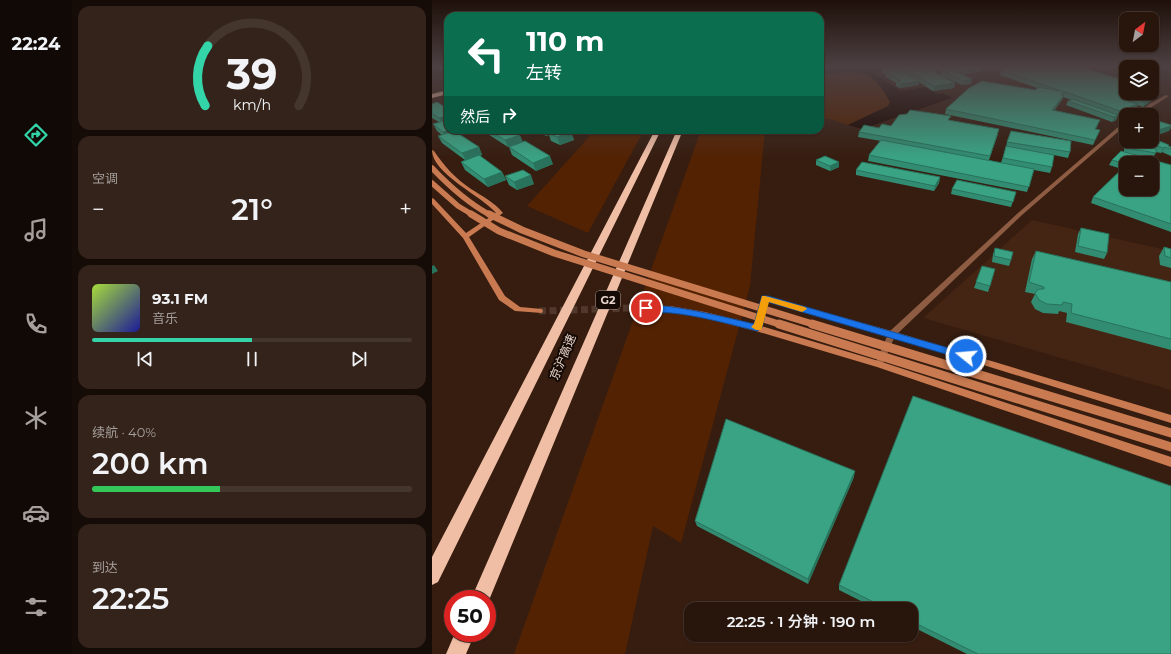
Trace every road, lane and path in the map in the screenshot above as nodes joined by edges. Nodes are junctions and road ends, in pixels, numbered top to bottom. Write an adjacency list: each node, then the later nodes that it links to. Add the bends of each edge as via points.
1 (1166, 97): 2 (street)
2 (1146, 108)
3 (1119, 129): 14 (street, via 1020,214)
4 (656, 134): 20 (highway, 京沪高速 / G2)
5 (678, 134): 21 (highway, 京沪高速 / G2)
6 (432, 152): 10 (main road, via 450,174 500,212 490,221 476,227)
7 (432, 168): 17 (main road, bridge, via 448,187 496,219 584,254)
8 (432, 183): 18 (main road, bridge, via 458,206 485,222 554,253)
9 (432, 200): 10 (main road)
10 (466, 237): 12 (main road, via 502,298 518,309)
11 (633, 308): 13 (main road, via 698,314)
12 (539, 311)
13 (757, 328): 14 (main road, via 765,298); 15 (main road)
14 (892, 334): 15 (street); 16 (main road)
15 (879, 364): 19 (main road)
16 (1171, 419)
17 (1171, 433)
18 (1171, 447)
19 (1171, 462)
20 (432, 576)
21 (484, 590)
22 (461, 642): 23 (highway)
23 (456, 654)

